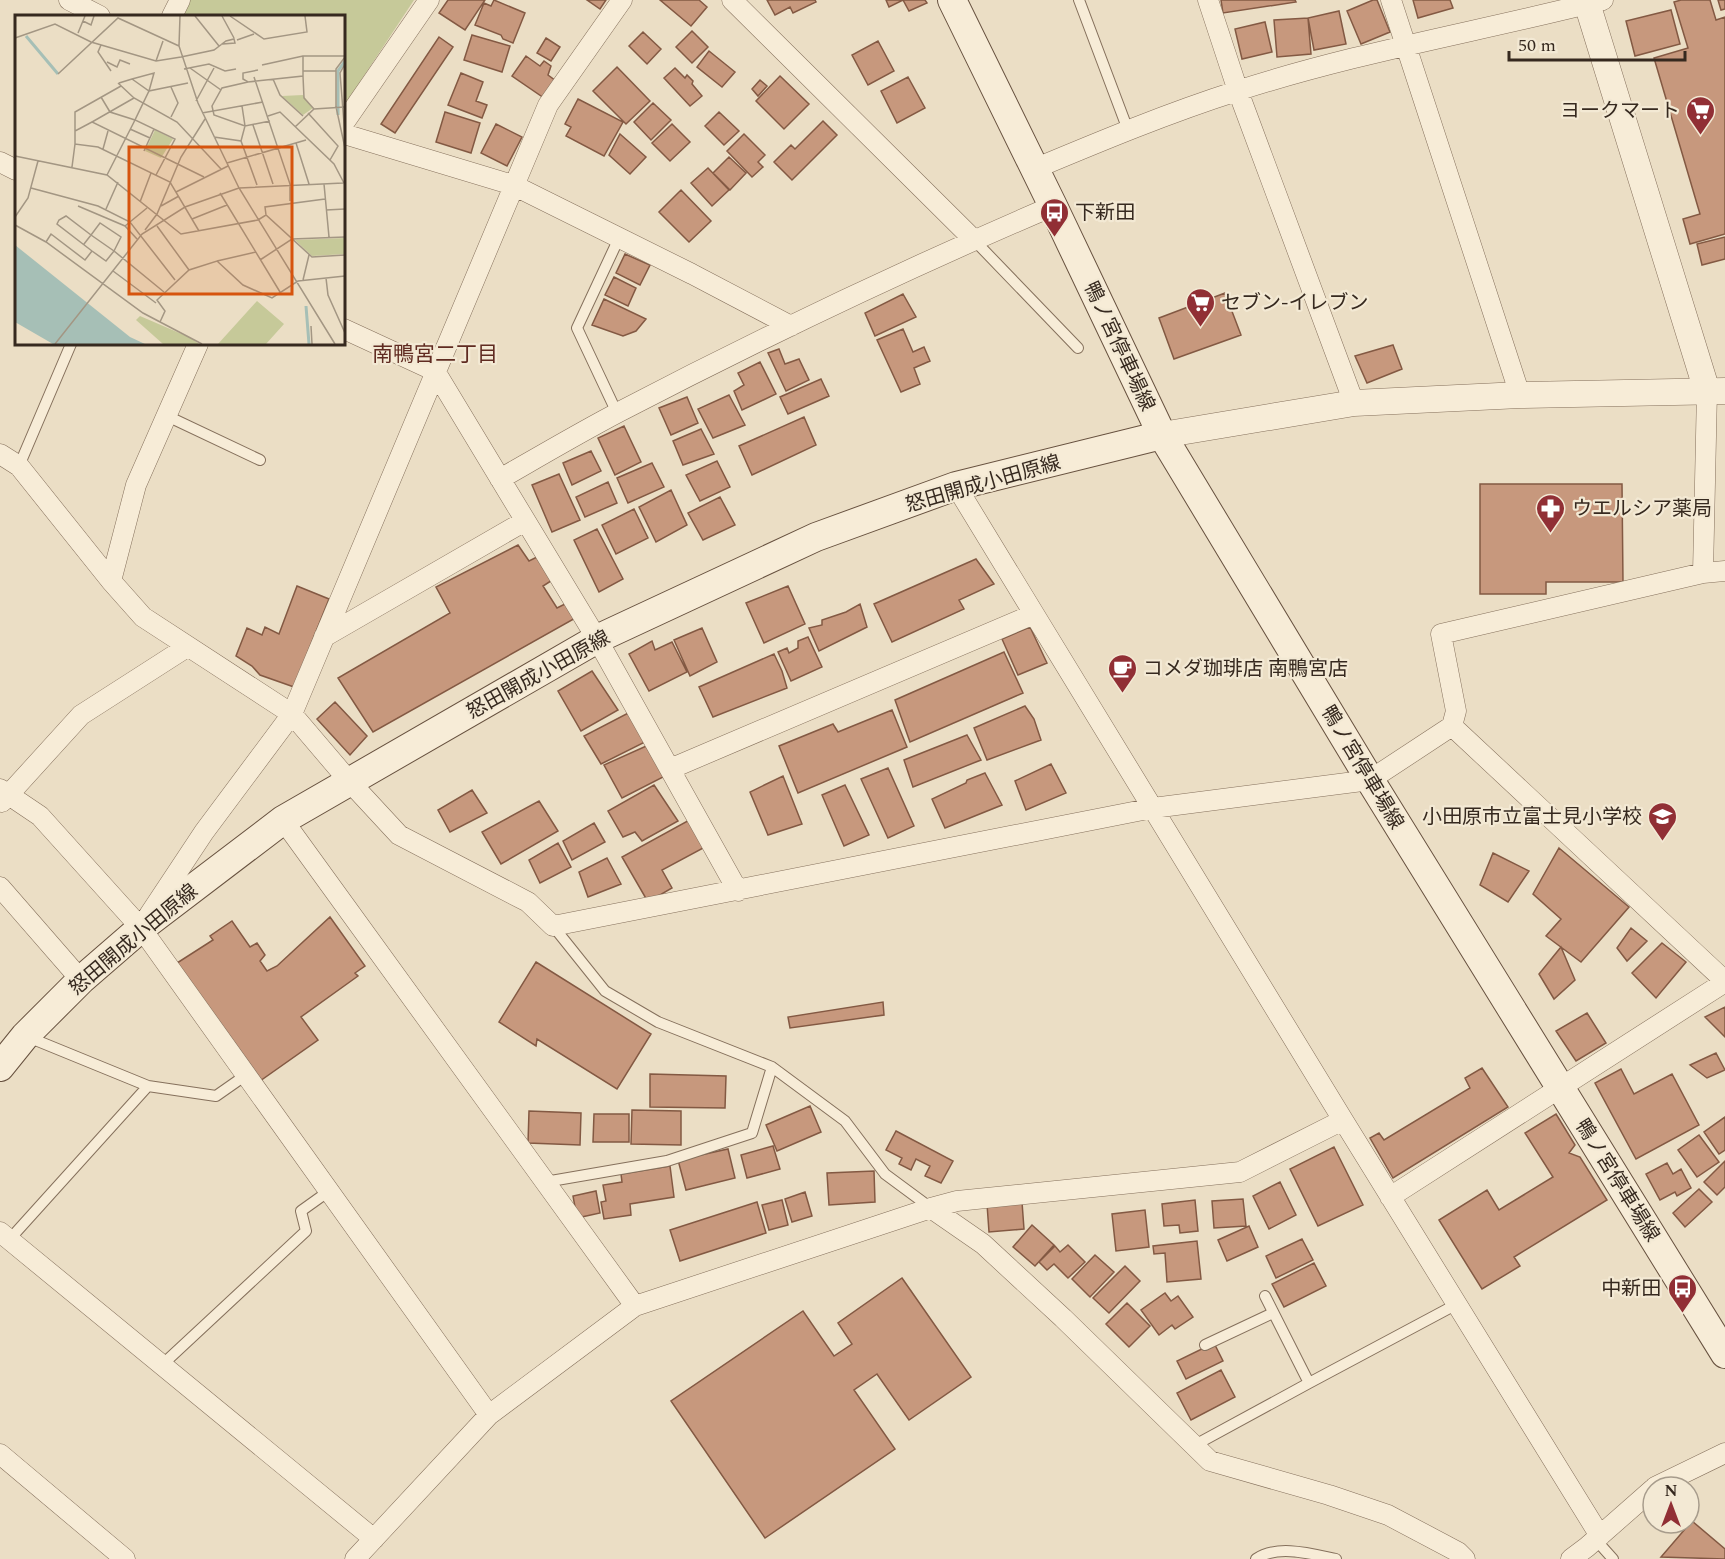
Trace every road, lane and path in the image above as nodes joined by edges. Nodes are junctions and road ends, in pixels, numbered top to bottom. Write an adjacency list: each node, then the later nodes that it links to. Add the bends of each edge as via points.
1 (69, 0): 11 (street)
2 (180, 0): 12 (street)
3 (429, 0): 15 (street)
4 (622, 0): 21 (street, via 548,105)
5 (952, 0): 19 (main road, 鴨ノ宮停車場線)
6 (1079, 0): 16 (lane)
7 (1208, 0): 14 (street)
8 (1391, 0): 13 (street)
9 (1592, 1): 13 (street); 31 (street)
10 (738, 2): 24 (street)
11 (98, 15)
12 (172, 15)
13 (1405, 45): 14 (street); 32 (street)
14 (1238, 91): 16 (street); 33 (street)
15 (345, 122)
16 (1128, 130): 19 (street)
17 (345, 134): 21 (street)
18 (0, 162): 20 (street)
19 (1034, 169): 22 (main road, 鴨ノ宮停車場線)
20 (15, 170)
21 (513, 184): 23 (street); 30 (street)
22 (1053, 206): 24 (street); 36 (main road, 鴨ノ宮停車場線)
23 (619, 238): 25 (street); 34 (lane, via 577,328)
24 (974, 240): 25 (street); 29 (lane)
25 (791, 326): 34 (street)
26 (345, 329): 30 (street)
27 (71, 345): 39 (lane)
28 (198, 345): 35 (street)
29 (1078, 348)
30 (435, 371): 40 (street); 47 (street)
31 (1716, 391): 32 (street); 44 (street)
32 (1520, 395): 33 (street)
33 (1354, 403): 36 (street)
34 (617, 412): 40 (street)
35 (167, 416): 38 (lane); 45 (street, via 136,485)
36 (1162, 435): 41 (main road, 怒田開成小田原線); 53 (main road, 鴨ノ宮停車場線)
37 (0, 454): 39 (street)
38 (260, 460)
39 (19, 466): 45 (street)
40 (500, 478): 42 (street)
41 (956, 486): 46 (street); 48 (main road, 怒田開成小田原線, via 816,537)
42 (525, 521): 47 (street); 48 (street)
43 (1725, 571): 44 (street)
44 (1703, 573): 51 (street, via 1441,634 1456,711)
45 (111, 582): 49 (street, via 143,617)
46 (1034, 615): 52 (street); 56 (street)
47 (324, 637): 50 (street)
48 (597, 639): 52 (street); 54 (main road, 怒田開成小田原線)
49 (187, 647): 50 (street); 55 (street, via 81,716)
50 (292, 714): 54 (street); 61 (street, via 204,832)
51 (1452, 726): 53 (street); 63 (street)
52 (670, 769): 59 (street)
53 (1370, 780): 56 (street); 69 (main road, 鴨ノ宮停車場線)
54 (349, 781): 57 (main road, 怒田開成小田原線); 60 (street, via 399,835 528,902)
55 (3, 796): 61 (street, via 40,816)
56 (1153, 808): 59 (street); 70 (street)
57 (283, 820): 61 (main road, 怒田開成小田原線); 71 (street)
58 (0, 887): 62 (street)
59 (738, 891): 60 (street)
60 (553, 926): 66 (lane, via 605,991 658,1022)
61 (141, 928): 62 (main road, 怒田開成小田原線); 67 (street)
62 (81, 980): 64 (main road, 怒田開成小田原線)
63 (1725, 981): 69 (street)
64 (25, 1036): 65 (main road, 怒田開成小田原線); 68 (lane)
65 (0, 1067)
66 (772, 1067): 71 (lane, via 752,1133 667,1161); 74 (lane, via 845,1121 885,1174)
67 (246, 1075): 68 (lane, via 216,1096); 72 (street)
68 (148, 1086): 75 (lane)
69 (1561, 1087): 73 (street); 81 (main road, 鴨ノ宮停車場線)
70 (1343, 1120): 73 (street); 74 (street, via 1240,1172 957,1201)
71 (545, 1182): 78 (street)
72 (329, 1191): 82 (lane, via 301,1211 306,1231); 84 (street)
73 (1390, 1197): 77 (street)
74 (931, 1208): 78 (street); 85 (street, via 983,1244)
75 (5, 1236): 82 (street)
76 (1265, 1296): 79 (lane)
77 (1457, 1304): 83 (lane); 90 (street)
78 (635, 1306): 84 (street)
79 (1273, 1313): 80 (lane); 83 (lane)
80 (1205, 1345)
81 (1725, 1354)
82 (162, 1365): 91 (street)
83 (1309, 1383): 85 (lane)
84 (489, 1415): 91 (street)
85 (1195, 1445): 96 (street, via 1210,1461 1388,1515)
86 (1725, 1453): 88 (street)
87 (0, 1454): 92 (street)
88 (1680, 1475)
89 (1641, 1500): 90 (street)
90 (1598, 1538): 97 (street); 98 (lane)
91 (374, 1539): 93 (street)
92 (125, 1559)
93 (355, 1559)
94 (1256, 1559): 95 (lane, via 1266,1552)
95 (1336, 1559)
96 (1465, 1559)
97 (1571, 1559)
98 (1613, 1559)

